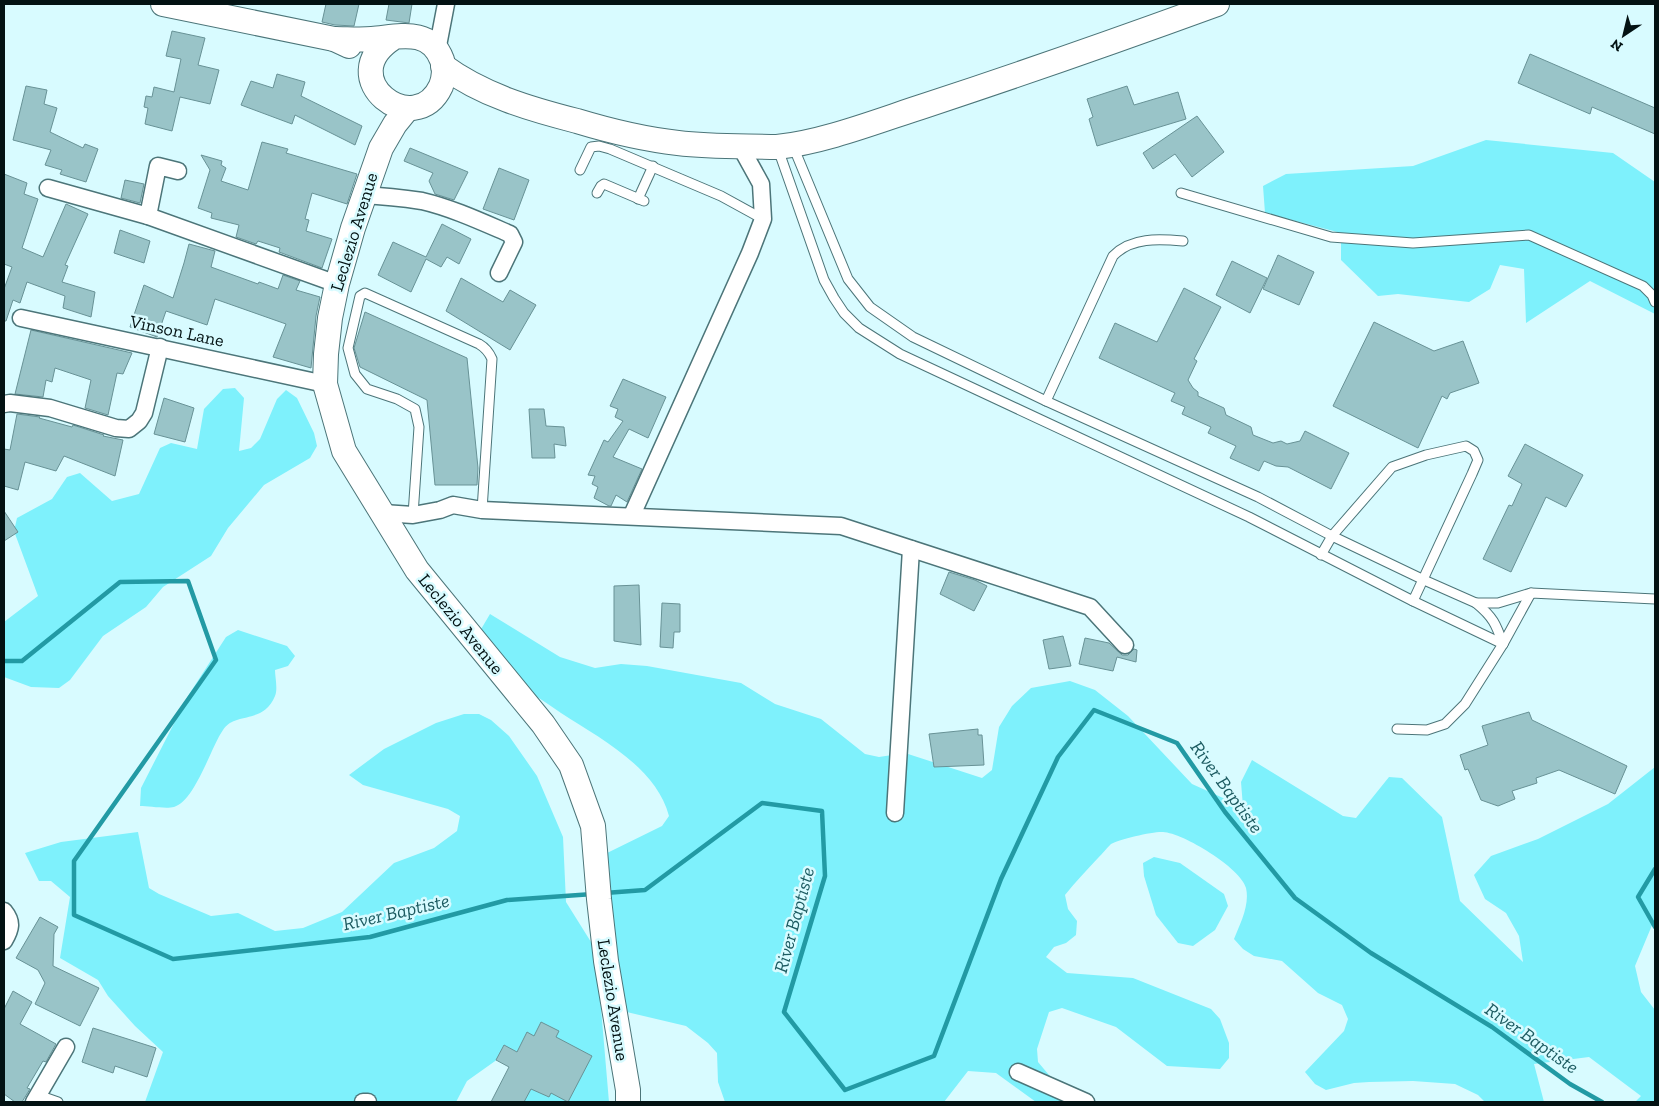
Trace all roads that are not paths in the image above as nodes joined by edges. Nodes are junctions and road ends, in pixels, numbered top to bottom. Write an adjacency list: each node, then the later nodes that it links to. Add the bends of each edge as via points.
1 (163, 4): 4 (main road)
2 (446, 4): 7 (street)
3 (1217, 4): 14 (main road, via 1033,70 852,129)
4 (237, 11): 6 (main road)
5 (393, 38): 6 (main road); 7 (main road, via 412,35); 8 (main road, via 379,49)
6 (334, 39): 8 (main road, via 358,49)
7 (434, 52): 9 (main road, via 459,78); 10 (main road, via 444,75)
8 (371, 64): 11 (main road, via 373,83)
9 (479, 89): 10 (main road, via 456,88); 13 (main road, via 618,133 678,143)
10 (437, 92): 12 (main road, via 425,104)
11 (384, 99): 12 (main road); 15 (main road, Leclezio Avenue)
12 (408, 108): 15 (main road, Leclezio Avenue)
13 (740, 146): 14 (main road); 24 (street, via 761,184)
14 (785, 147): 32 (lane, via 848,279 870,307 913,337); 40 (lane, via 824,280 844,313 859,328 900,354 1240,513)
15 (381, 148): 22 (main road, Leclezio Avenue)
16 (653, 166): 17 (lane, via 599,146 591,147); 20 (lane, via 641,200 604,184); 24 (lane)
17 (580, 170)
18 (178, 171): 23 (street, via 158,166)
19 (48, 188): 23 (street)
20 (597, 193)
21 (1181, 193): 28 (lane, via 1331,237 1413,242 1529,235 1643,286)
22 (363, 194): 26 (street, via 424,202 510,234 514,242); 27 (main road, Leclezio Avenue)
23 (148, 216): 27 (street)
24 (763, 219): 37 (street)
25 (1183, 241): 32 (lane, via 1159,239 1134,243 1113,256)
26 (499, 273)
27 (337, 284): 31 (main road, Leclezio Avenue, via 330,318)
28 (1655, 302)
29 (21, 318): 30 (street, Vinson Lane)
30 (160, 347): 31 (street, Vinson Lane); 33 (street, via 144,413 129,429 50,408)
31 (325, 384): 35 (main road, Leclezio Avenue, via 344,451)
32 (1046, 401): 38 (lane, via 1258,497)
33 (4, 404)
34 (482, 510): 36 (street, via 447,507); 36 (lane, via 490,353 479,344 365,293 360,296 348,348 355,374 366,389 415,409 419,428); 37 (street)
35 (383, 513): 36 (street); 58 (main road, Leclezio Avenue, via 417,570 543,724 571,765 593,826 606,961)
36 (413, 515)
37 (632, 516): 39 (street, via 841,526)
38 (1332, 536): 40 (lane); 41 (lane); 41 (lane, via 1392,467 1466,446 1474,451 1478,460)
39 (911, 549): 47 (street, via 1090,607); 49 (street)
40 (1321, 555): 44 (lane)
41 (1424, 580): 44 (lane); 45 (lane)
42 (1530, 593): 43 (lane); 45 (lane, via 1498,603); 46 (lane)
43 (1655, 599)
44 (1413, 601): 46 (lane)
45 (1476, 603): 46 (lane, via 1496,624)
46 (1503, 644): 48 (lane, via 1465,704 1445,724 1427,730)
47 (1125, 645)
48 (1397, 729)
49 (895, 813)
50 (4, 911): 51 (street, via 10,925)
51 (4, 941)
52 (66, 1047): 54 (street)
53 (1018, 1072): 59 (street)
54 (36, 1099): 55 (lane)
55 (58, 1102)
56 (364, 1102): 57 (street)
57 (368, 1102)
58 (628, 1102)
59 (1086, 1102)

